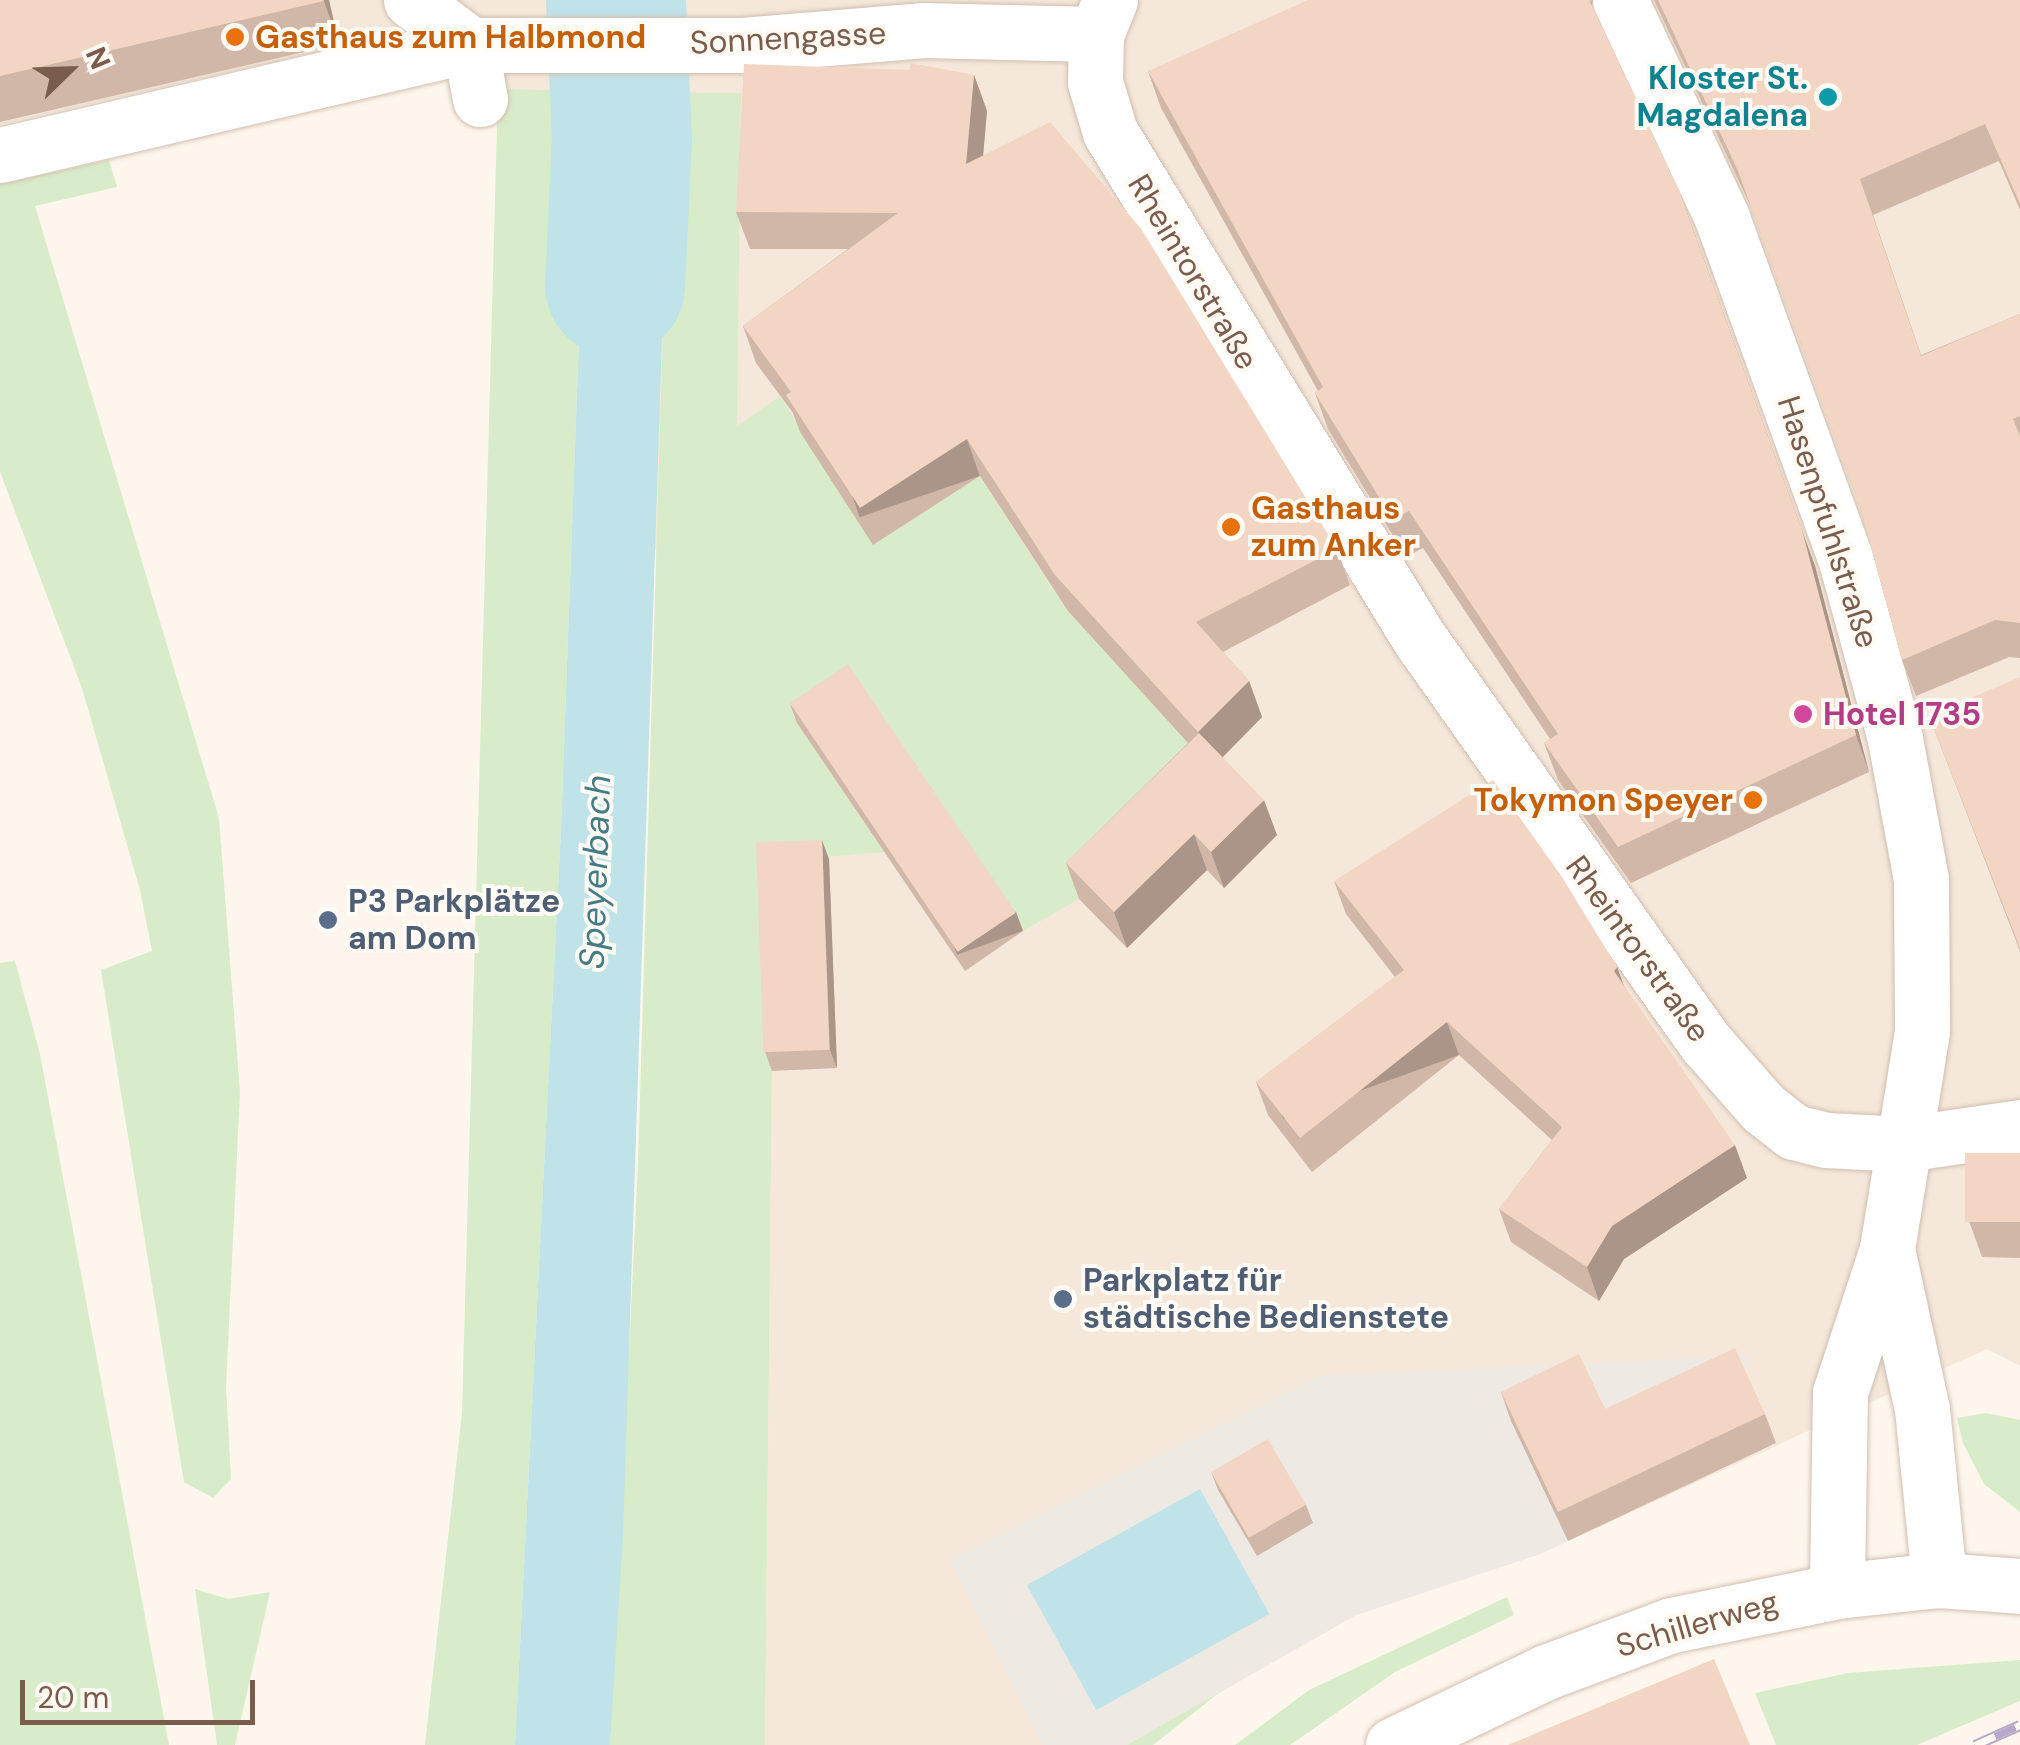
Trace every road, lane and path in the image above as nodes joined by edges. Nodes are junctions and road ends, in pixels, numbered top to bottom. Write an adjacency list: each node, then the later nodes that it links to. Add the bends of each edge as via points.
1 (1620, 0): 9 (street, Hasenpfuhlstraße, via 1722,218 1845,557)
2 (407, 1): 4 (street); 5 (street)
3 (1103, 17): 4 (street, Sonnengasse, via 742,45); 11 (street, Rheintorstraße, via 1095,82 1110,132 1419,638 1656,976 1732,1076 1794,1132)
4 (484, 45): 5 (street, Sonnengasse); 6 (street)
5 (384, 86): 7 (street, Sonnengasse, via 127,141)
6 (480, 99)
7 (0, 154)
8 (1949, 716): 9 (street)
9 (1895, 739): 11 (street, Hasenpfuhlstraße, via 1921,879 1922,1032)
10 (2020, 1127): 11 (street, Rheintorstraße)
11 (1904, 1144): 12 (street, Hasenpfuhlstraße)
12 (1886, 1249): 13 (street, Hasenpfuhlstraße, via 1922,1410); 15 (street, Hasenpfuhlstraße, via 1840,1393)
13 (1939, 1580): 14 (street, Schillerweg); 15 (street, Schillerweg)
14 (2020, 1586)
15 (1837, 1591): 16 (street, Schillerweg, via 1672,1625 1546,1672)
16 (1394, 1745)

